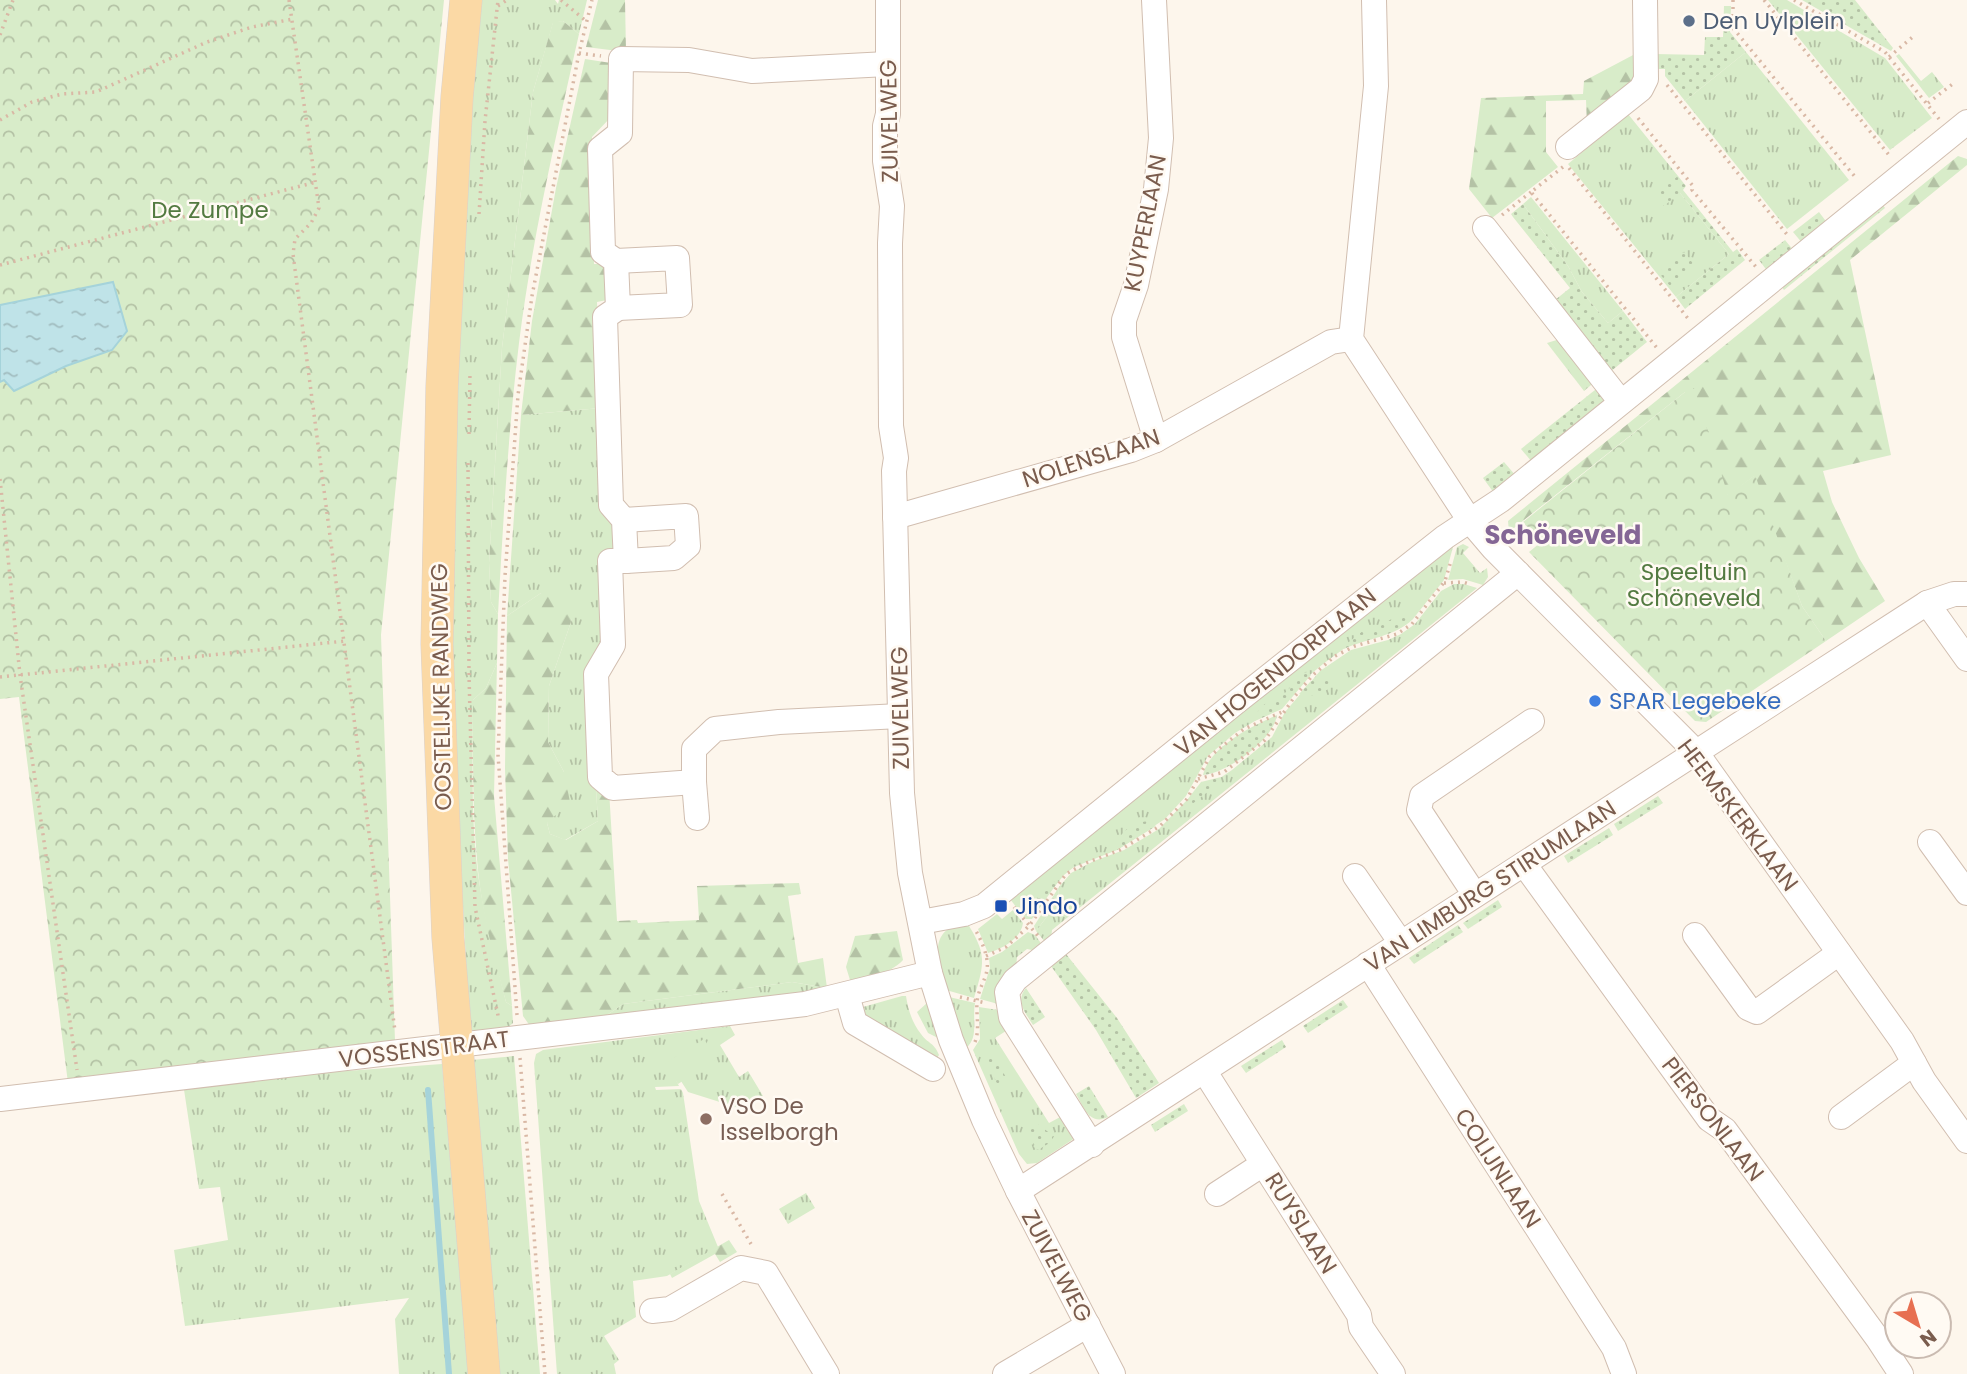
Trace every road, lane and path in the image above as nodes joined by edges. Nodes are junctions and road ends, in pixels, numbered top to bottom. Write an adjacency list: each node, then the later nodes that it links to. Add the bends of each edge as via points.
1 (13, 0): 18 (path)
2 (289, 0): 16 (path)
3 (466, 0): 85 (main road, OOSTELIJKE RANDWEG, via 442,386 437,644 447,925)
4 (498, 0): 15 (path)
5 (507, 0): 15 (path)
6 (561, 0): 17 (path)
7 (592, 0): 17 (path)
8 (888, 0): 21 (street, ZUIVELWEG)
9 (1154, 0): 46 (street, KUYPERLAAN, via 1161,138 1156,189 1124,320 1124,337)
10 (1374, 0): 41 (street, via 1376,86)
11 (1645, 0): 22 (street)
12 (1733, 0): 30 (path, via 1733,28)
13 (1764, 0): 28 (path)
14 (1794, 0): 20 (path)
15 (498, 6): 33 (path)
16 (293, 19): 26 (path, via 207,42 96,92 32,102); 31 (path)
17 (586, 21): 84 (path, via 531,296 518,396 498,755)
18 (0, 35)
19 (1915, 35): 20 (path)
20 (1889, 57): 25 (path)
21 (887, 64): 36 (street, via 752,71 689,60 621,59 620,133 600,149 603,252); 49 (street, ZUIVELWEG, via 885,161 892,206)
22 (1646, 79): 24 (street); 35 (path, via 1662,80)
23 (1954, 83): 25 (path)
24 (1625, 102): 29 (street); 38 (path)
25 (1927, 104): 27 (path)
26 (0, 120)
27 (1961, 131): 35 (street, VAN HOGENDORPLAAN)
28 (1889, 155)
29 (1567, 156): 32 (path); 40 (path)
30 (1856, 178)
31 (316, 182): 37 (path); 56 (path, via 319,208 295,239 293,254)
32 (1531, 192): 34 (path); 42 (path)
33 (478, 226)
34 (1485, 228): 44 (street)
35 (1803, 254): 38 (street, VAN HOGENDORPLAAN)
36 (616, 261): 39 (street); 39 (street, via 677,258 680,305)
37 (0, 265)
38 (1768, 283): 40 (street, VAN HOGENDORPLAAN)
39 (618, 308): 50 (street, via 605,317 611,505)
40 (1703, 336): 42 (street, VAN HOGENDORPLAAN)
41 (1351, 340): 46 (street, NOLENSLAAN, via 1331,342); 51 (street, HEEMSKERKLAAN)
42 (1669, 363): 44 (street, VAN HOGENDORPLAAN)
43 (471, 370): 45 (path)
44 (1621, 402): 51 (street, VAN HOGENDORPLAAN)
45 (469, 434)
46 (1156, 440): 49 (street, NOLENSLAAN)
47 (468, 460): 84 (path, via 475,907)
48 (0, 479): 58 (path)
49 (895, 517): 61 (street, ZUIVELWEG)
50 (624, 520): 52 (street); 52 (street, via 686,516 688,546 674,558)
51 (1465, 524): 53 (street, HEEMSKERKLAAN); 60 (path, via 1445,581 1412,624 1335,656); 71 (street, VAN HOGENDORPLAAN)
52 (625, 561): 65 (street, via 610,561 613,645 596,674 600,777 613,788)
53 (1518, 573): 63 (street, HEEMSKERKLAAN); 78 (street)
54 (1967, 594): 55 (street, VAN LIMBURG STIRUMLAAN)
55 (1927, 603): 57 (street); 63 (street, VAN LIMBURG STIRUMLAAN)
56 (345, 641): 58 (path); 86 (path, via 396,1041)
57 (1967, 659)
58 (20, 675): 59 (path); 91 (path)
59 (0, 677)
60 (1282, 712): 64 (path, via 1252,724 1210,756); 64 (path, via 1265,740 1240,760 1224,772)
61 (900, 716): 65 (street, via 715,729 694,749); 74 (street, ZUIVELWEG, via 910,873)
62 (1532, 721): 72 (street, via 1422,796 1419,810)
63 (1696, 752): 68 (street, VAN LIMBURG STIRUMLAAN); 79 (street, HEEMSKERKLAAN)
64 (1198, 779): 75 (path, via 1187,799 1160,826 1066,874)
65 (694, 782): 66 (street)
66 (697, 818)
67 (1930, 842): 70 (street)
68 (1524, 864): 72 (street, VAN LIMBURG STIRUMLAAN); 110 (street, PIERSONLAAN)
69 (1355, 876): 77 (street)
70 (1965, 888)
71 (1002, 892): 73 (street, VAN HOGENDORPLAAN); 75 (path)
72 (1475, 895): 77 (street, VAN LIMBURG STIRUMLAAN)
73 (964, 914): 74 (street, VAN HOGENDORPLAAN); 80 (path, via 979,935)
74 (921, 922): 82 (street, ZUIVELWEG)
75 (1030, 926): 78 (path); 80 (path, via 1006,947)
76 (1695, 935): 79 (street, via 1748,1007 1763,1020)
77 (1401, 943): 81 (street, VAN LIMBURG STIRUMLAAN)
78 (1050, 951): 95 (street, via 1007,992 1011,1017)
79 (1839, 953): 88 (street, HEEMSKERKLAAN)
80 (986, 956): 87 (path, via 987,971 978,991 977,1040)
81 (1368, 964): 90 (street, VAN LIMBURG STIRUMLAAN); 109 (street, COLIJNLAAN, via 1614,1348)
82 (930, 973): 83 (street, VOSSENSTRAAT); 87 (street, ZUIVELWEG)
83 (847, 995): 84 (street, VOSSENSTRAAT); 89 (street, via 855,1023)
84 (511, 1039): 85 (street, VOSSENSTRAAT); 104 (path)
85 (458, 1045): 86 (street, VOSSENSTRAAT); 103 (main road, OOSTELIJKE RANDWEG)
86 (379, 1054): 91 (street, VOSSENSTRAAT)
87 (958, 1057): 97 (street, ZUIVELWEG)
88 (1914, 1063): 93 (street); 94 (street, HEEMSKERKLAAN)
89 (933, 1069)
90 (1205, 1072): 95 (street, VAN LIMBURG STIRUMLAAN); 96 (street, RUYSLAAN)
91 (80, 1089): 92 (street, VOSSENSTRAAT)
92 (0, 1099)
93 (1841, 1117)
94 (1967, 1141)
95 (1092, 1145): 97 (street, VAN LIMBURG STIRUMLAAN)
96 (1263, 1164): 99 (street); 108 (street, RUYSLAAN)
97 (1018, 1191): 102 (street, ZUIVELWEG)
98 (722, 1194): 100 (path)
99 (1217, 1194)
100 (751, 1244)
101 (652, 1311): 105 (street, via 670,1310 741,1268 766,1273)
102 (1088, 1325): 106 (street); 107 (street, ZUIVELWEG)
103 (484, 1374)
104 (545, 1374)
105 (827, 1374)
106 (1005, 1374)
107 (1113, 1374)
108 (1393, 1374)
109 (1624, 1374)
110 (1901, 1374)

